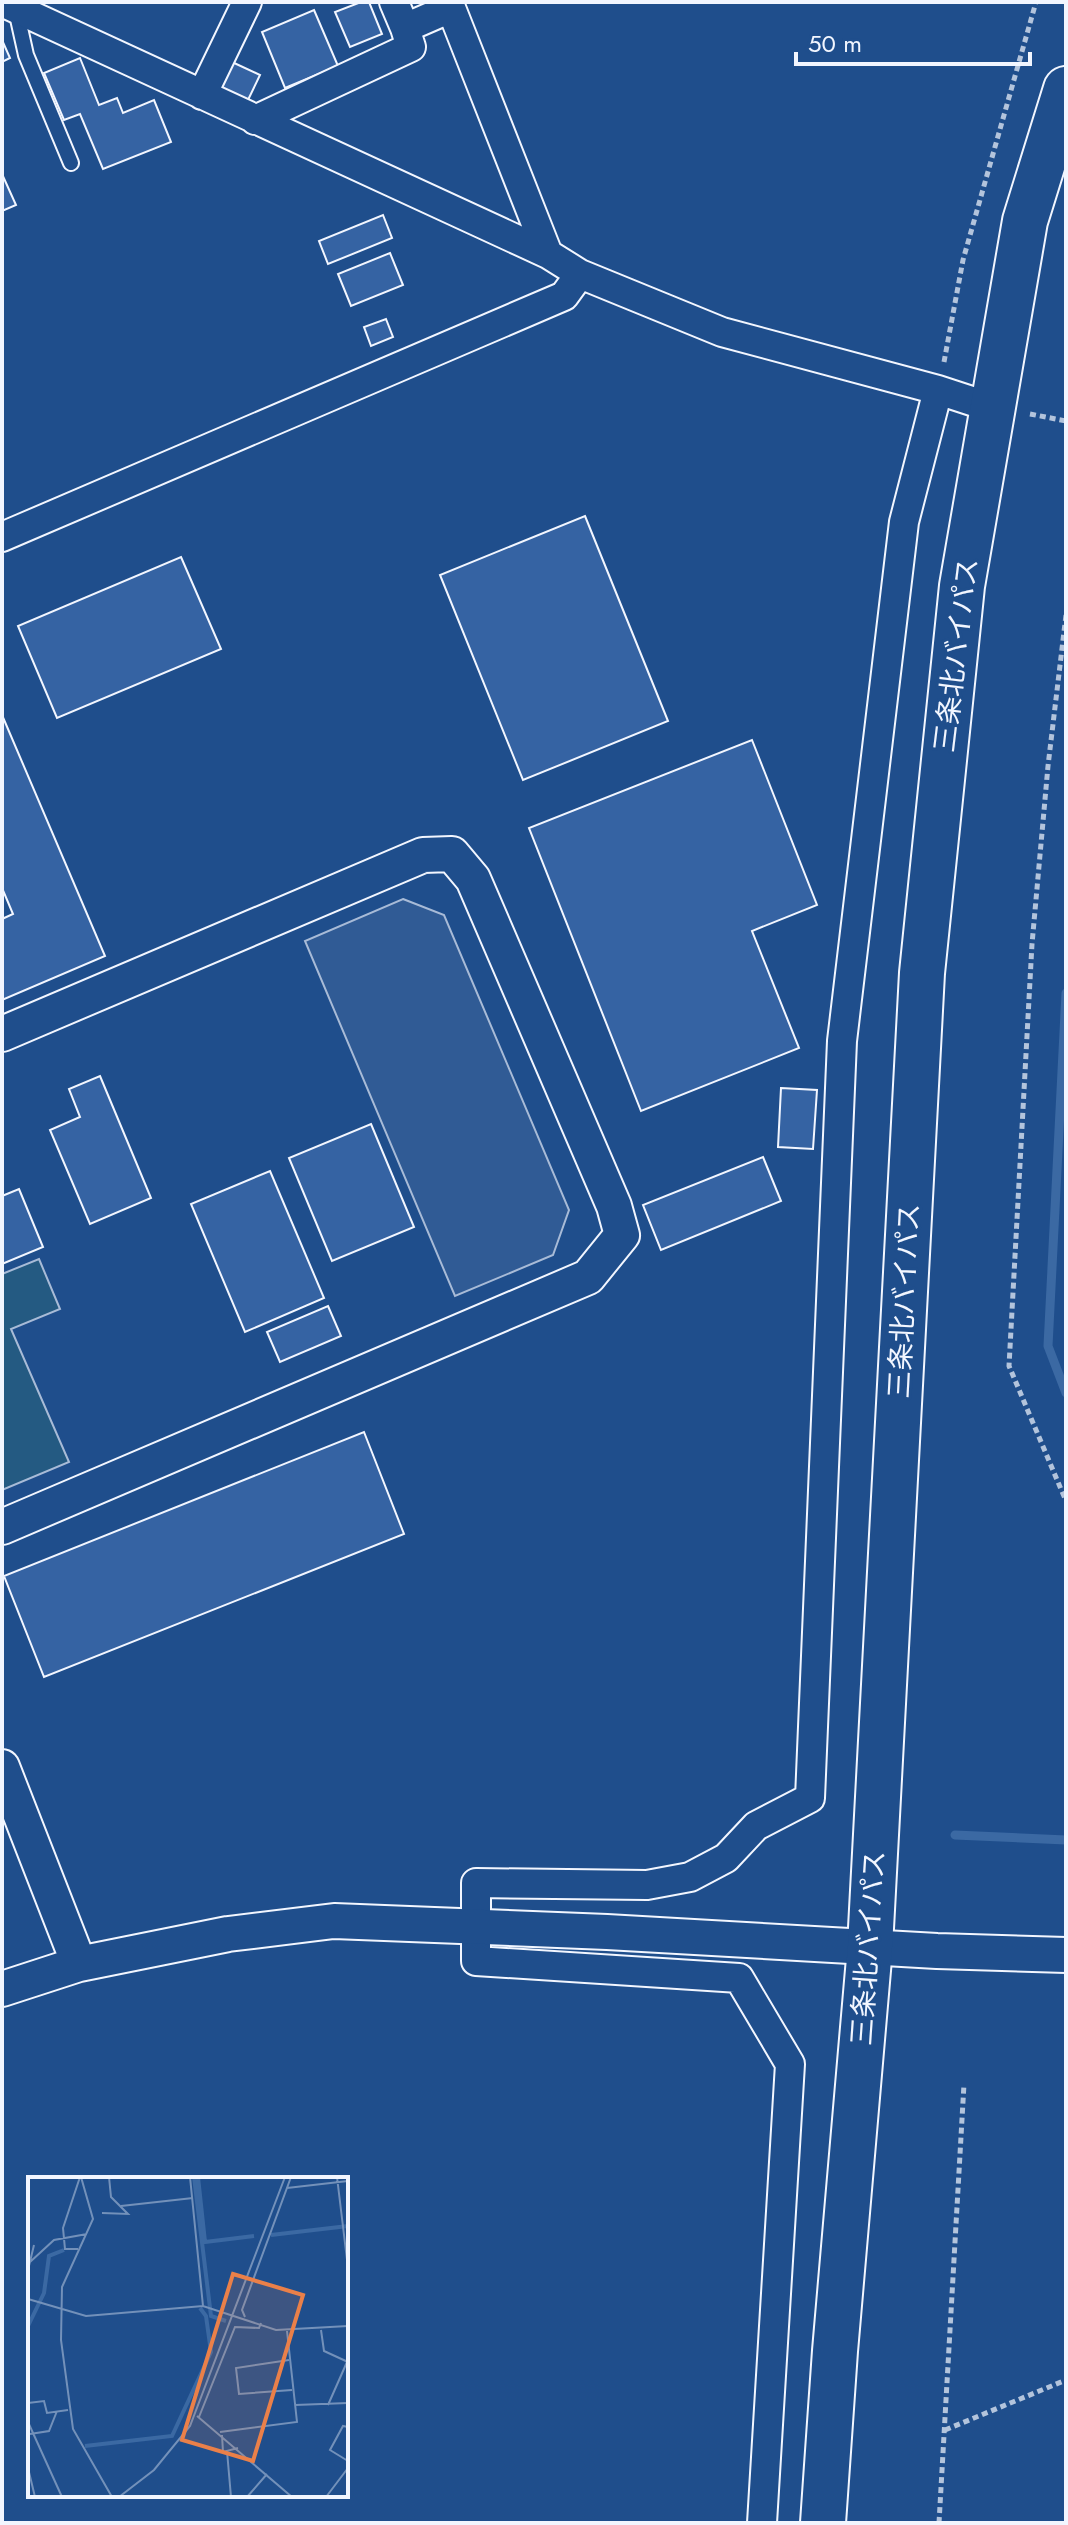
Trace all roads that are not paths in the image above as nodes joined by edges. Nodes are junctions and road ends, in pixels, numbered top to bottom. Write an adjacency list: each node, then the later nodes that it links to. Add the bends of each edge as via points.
1 (247, 2): 6 (street)
2 (394, 2): 4 (street)
3 (9, 5): 6 (street); 8 (lane)
4 (405, 28): 7 (street, via 411,47); 9 (street, via 451,8)
5 (1066, 89): 12 (highway, 三条北バイパス, via 1025,221)
6 (202, 95): 7 (street)
7 (255, 120): 9 (street)
8 (71, 163)
9 (548, 254): 10 (street)
10 (580, 274): 11 (street, via 722,332); 13 (street, via 564,296)
11 (938, 390): 12 (street); 17 (street, via 904,522 842,1041 810,1798 756,1826 726,1858 690,1877 647,1885 476,1883)
12 (993, 408): 18 (highway, 三条北バイパス, via 962,586 922,973)
13 (2, 537)
14 (2, 1034): 15 (street, via 423,855 452,854 473,879 622,1235 588,1277)
15 (2, 1527)
16 (2, 1767): 20 (street)
17 (474, 1927): 18 (street); 20 (street, via 334,1921 228,1934); 22 (street, via 476,1961 739,1978 790,2064)
18 (870, 1947): 19 (street); 23 (highway, 三条北バイパス)
19 (1066, 1955)
20 (79, 1964): 21 (street)
21 (2, 1989)
22 (762, 2523)
23 (823, 2523)

